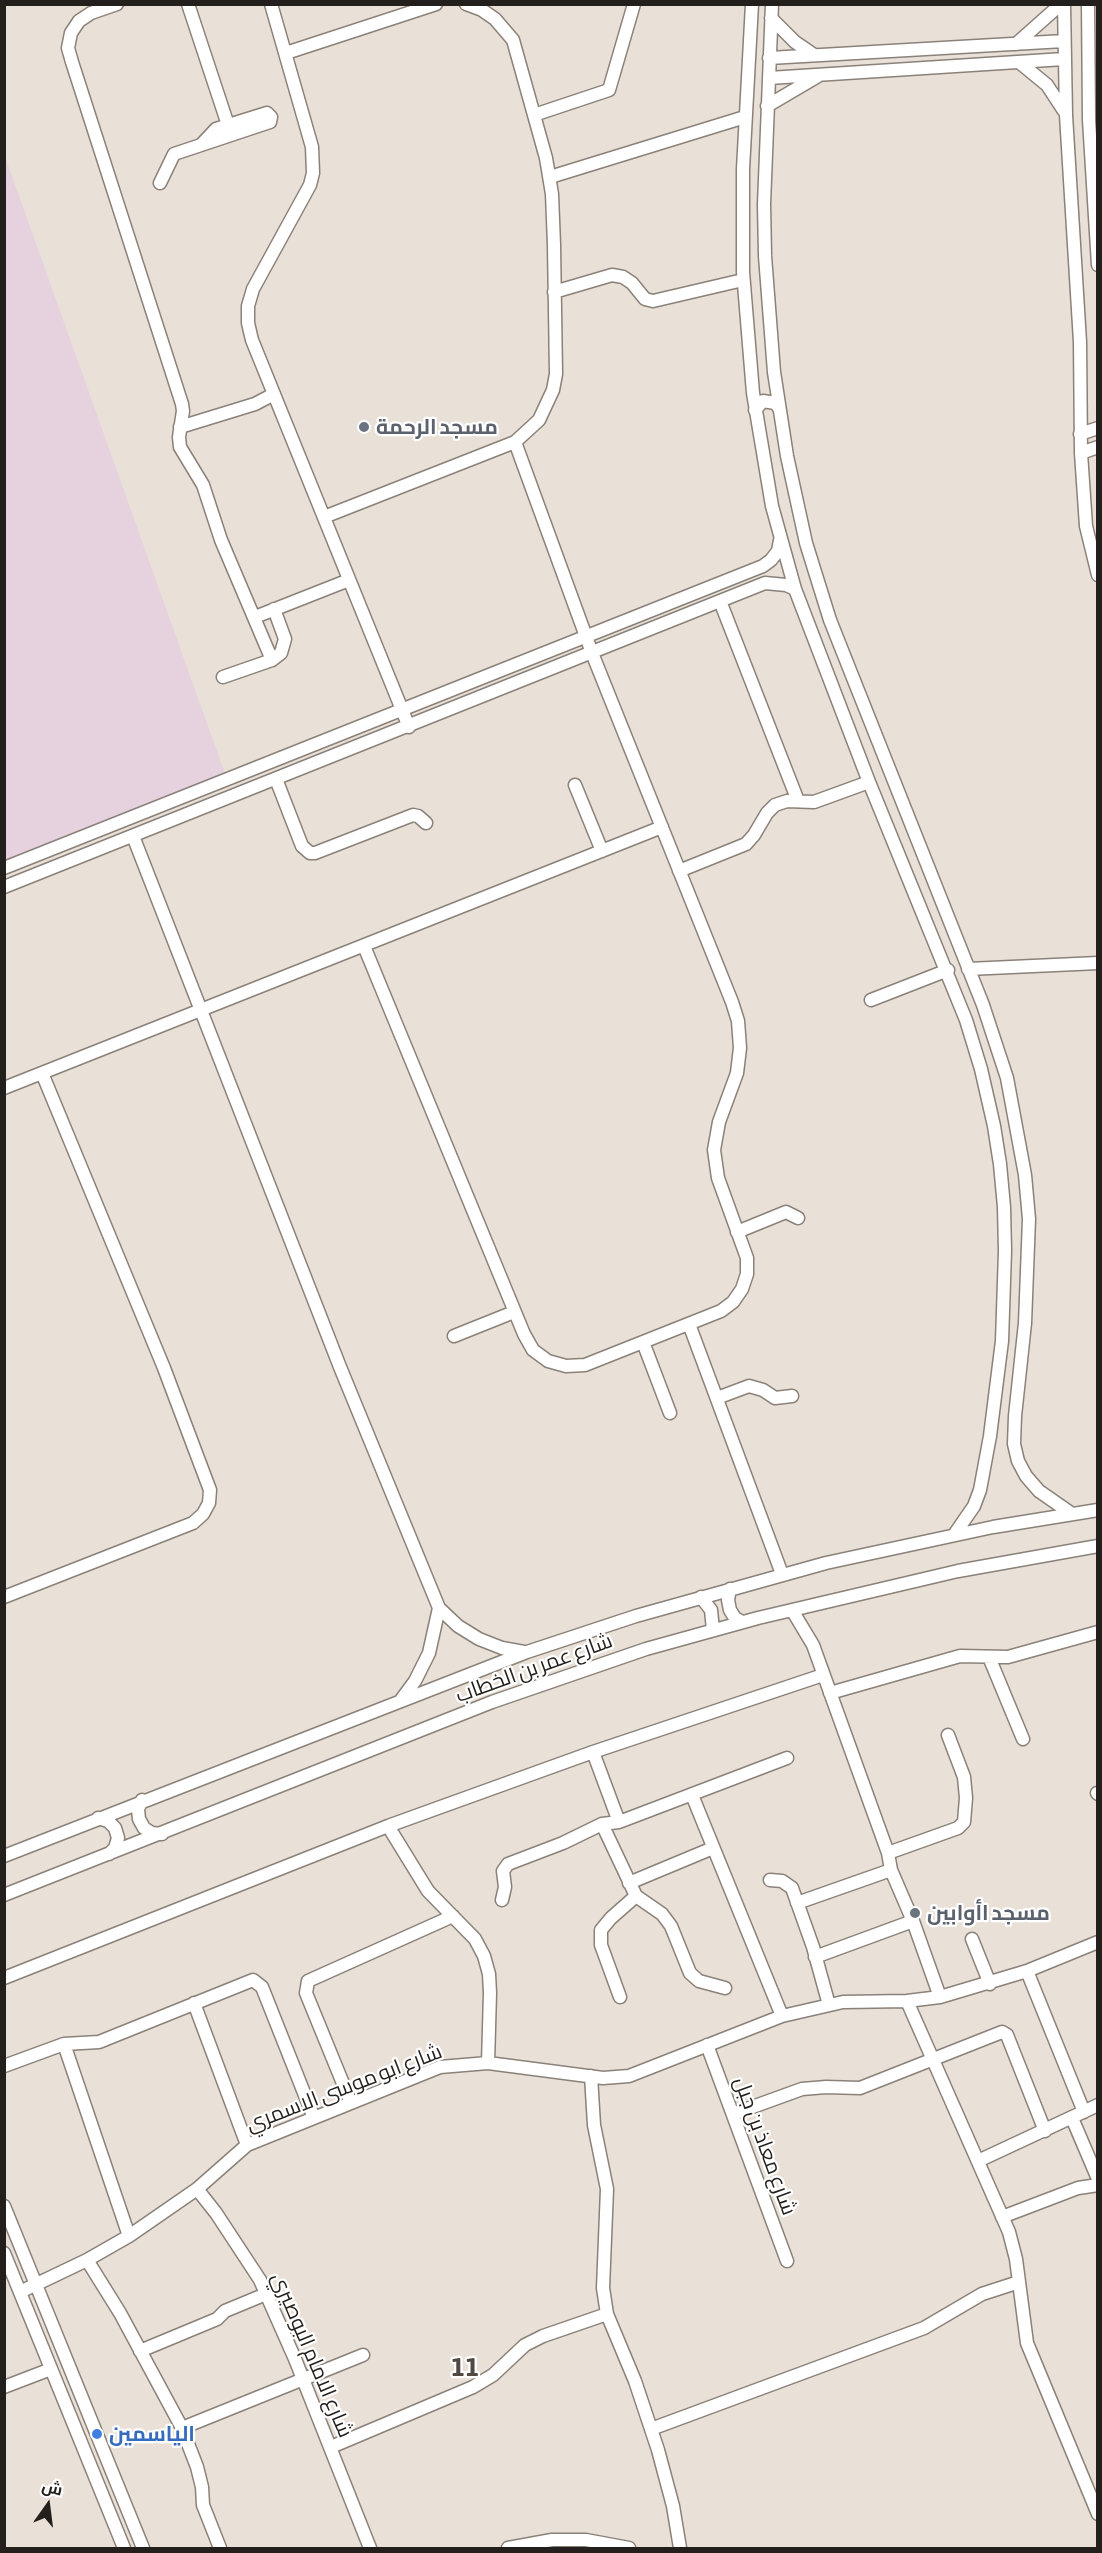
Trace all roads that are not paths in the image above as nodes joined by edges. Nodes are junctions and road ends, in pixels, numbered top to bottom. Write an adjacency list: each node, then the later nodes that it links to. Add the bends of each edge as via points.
1 (117, 4): 35 (street, via 79,21 68,48 182,404)
2 (188, 4): 26 (street, via 236,126 174,154)
3 (271, 4): 14 (street)
4 (436, 4): 14 (street)
5 (466, 4): 22 (street, via 495,19 513,40)
6 (634, 4): 22 (street, via 609,90)
7 (752, 4): 24 (street)
8 (772, 4): 11 (street)
9 (1062, 4): 12 (street); 13 (street)
10 (1088, 4): 27 (street, via 1089,120)
11 (771, 18): 15 (street); 16 (street)
12 (1064, 41): 13 (street); 17 (street)
13 (1016, 44): 15 (street)
14 (286, 53): 32 (street, via 314,160 310,185 248,306 252,340)
15 (814, 55): 16 (street)
16 (770, 58): 20 (street)
17 (1064, 59): 18 (street); 23 (street)
18 (1019, 62): 19 (street); 23 (street, via 1047,85)
19 (820, 74): 20 (street); 21 (street)
20 (769, 78): 21 (street)
21 (767, 106): 30 (street, via 764,225)
22 (534, 115): 25 (street)
23 (1066, 115): 37 (street, via 1080,342)
24 (746, 117): 25 (street); 28 (street)
25 (550, 177): 29 (street)
26 (160, 183)
27 (1098, 265)
28 (743, 280): 29 (street, via 653,301 623,277 612,275); 31 (street)
29 (554, 292): 38 (street, via 553,390 539,420)
30 (774, 372): 31 (street, via 766,379); 33 (street)
31 (750, 375): 34 (street)
32 (274, 394): 35 (street, via 255,404); 41 (street)
33 (779, 408): 34 (street, via 763,401); 54 (street, via 814,572)
34 (755, 410): 42 (street)
35 (180, 427): 48 (street, via 180,447 203,485 220,540)
36 (1098, 428): 37 (street)
37 (1080, 434): 40 (street)
38 (515, 442): 41 (street); 49 (street)
39 (1098, 447): 40 (street)
40 (1081, 453): 43 (street, via 1086,526)
41 (324, 517): 44 (street)
42 (780, 540): 45 (street); 49 (street, via 778,551 763,566)
43 (1098, 575)
44 (349, 580): 47 (street); 53 (street)
45 (795, 589): 46 (street, via 765,583); 55 (street)
46 (720, 601): 50 (street); 60 (street)
47 (274, 609): 48 (street); 51 (street, via 285,644)
48 (255, 617): 51 (street)
49 (586, 636): 50 (street); 53 (street)
50 (592, 653): 56 (street); 62 (street)
51 (272, 660): 52 (street)
52 (223, 677)
53 (402, 710): 56 (street); 65 (street)
54 (868, 717): 55 (street); 70 (street)
55 (848, 726): 58 (street)
56 (409, 727): 57 (street)
57 (276, 779): 61 (street, via 302,846 309,853 413,815); 63 (street)
58 (870, 782): 60 (street, via 814,802); 71 (street)
59 (575, 785): 64 (street)
60 (798, 801): 66 (street, via 776,805 746,844)
61 (426, 823)
62 (662, 827): 64 (street); 66 (street)
63 (133, 836): 67 (street); 73 (street)
64 (602, 851): 68 (street)
65 (4, 867)
66 (679, 871): 79 (street, via 738,1021 737,1073 719,1122 714,1150 718,1178)
67 (4, 887)
68 (364, 945): 73 (street); 80 (street)
69 (1098, 963): 70 (street)
70 (968, 969): 76 (street, via 996,1041)
71 (948, 970): 72 (street); 77 (street, via 978,1059)
72 (871, 1000)
73 (200, 1010): 74 (street); 95 (street)
74 (42, 1073): 75 (street); 93 (street, via 210,1490 206,1509 194,1523)
75 (4, 1088)
76 (1016, 1122): 77 (street); 88 (street, via 1029,1219 1014,1444 1017,1461 1026,1476 1039,1491)
77 (994, 1126): 89 (street, via 1004,1207 1002,1341 980,1490)
78 (798, 1218): 79 (street, via 786,1212)
79 (737, 1232): 81 (street, via 747,1258 742,1289 721,1311)
80 (514, 1312): 82 (street); 83 (street, via 533,1350 548,1361 566,1366 585,1365)
81 (688, 1324): 83 (street); 85 (street)
82 (454, 1336)
83 (643, 1342): 86 (street)
84 (792, 1396): 85 (street, via 775,1398 749,1386)
85 (717, 1398): 91 (street)
86 (670, 1413)
87 (1098, 1510): 88 (street, شارع عمر بن الخطاب)
88 (1072, 1514): 89 (street, شارع عمر بن الخطاب)
89 (954, 1535): 91 (street, شارع عمر بن الخطاب)
90 (1098, 1546): 96 (street, شارع عمر بن الخطاب, via 958,1571)
91 (782, 1574): 92 (street, شارع عمر بن الخطاب)
92 (730, 1589): 94 (street, شارع عمر بن الخطاب); 97 (street, via 730,1610)
93 (4, 1597)
94 (701, 1597): 98 (street, via 711,1610); 100 (street, شارع عمر بن الخطاب)
95 (439, 1608): 100 (street, via 479,1639); 104 (street, via 429,1653)
96 (792, 1610): 97 (street, شارع عمر بن الخطاب); 102 (street)
97 (742, 1622): 98 (street, شارع عمر بن الخطاب)
98 (713, 1630): 115 (street, شارع عمر بن الخطاب, via 607,1661 492,1702)
99 (1098, 1632): 101 (street, via 1008,1657)
100 (527, 1652): 104 (street, شارع عمر بن الخطاب)
101 (989, 1657): 103 (street, via 960,1656); 106 (street)
102 (824, 1675): 103 (street); 107 (street)
103 (830, 1693): 117 (street)
104 (400, 1701): 110 (street, شارع عمر بن الخطاب)
105 (948, 1735): 117 (street, via 965,1784 964,1822 958,1828)
106 (1023, 1739)
107 (593, 1752): 112 (street); 114 (street)
108 (787, 1758): 109 (street)
109 (692, 1795): 112 (street); 116 (street)
110 (142, 1800): 111 (street, شارع عمر بن الخطاب); 115 (street, via 138,1809 144,1828)
111 (98, 1818): 118 (street, via 115,1828 118,1838); 119 (street, شارع عمر بن الخطاب)
112 (619, 1822): 113 (street)
113 (602, 1824): 122 (street); 125 (street, via 508,1864 503,1871)
114 (388, 1826): 127 (street, via 428,1891); 133 (street)
115 (162, 1834): 118 (street, شارع عمر بن الخطاب)
116 (713, 1848): 122 (street); 141 (street)
117 (888, 1852): 120 (street)
118 (108, 1855): 123 (street, شارع عمر بن الخطاب)
119 (4, 1856)
120 (891, 1870): 126 (street); 128 (street)
121 (770, 1881): 126 (street, via 788,1884)
122 (629, 1883): 124 (street)
123 (4, 1895)
124 (636, 1896): 135 (street, via 667,1920 694,1978); 136 (street, via 601,1930 601,1945)
125 (502, 1900)
126 (797, 1903): 131 (street)
127 (453, 1916): 145 (street, via 475,1939 489,1974); 148 (street, via 308,1981 306,1993)
128 (913, 1921): 131 (street); 137 (street)
129 (972, 1939): 134 (street)
130 (1098, 1942): 132 (street, شارع ابو موسى الاسمري)
131 (815, 1957): 140 (street)
132 (1027, 1971): 134 (street, شارع ابو موسى الاسمري); 150 (street)
133 (4, 1978)
134 (990, 1984): 137 (street, شارع ابو موسى الاسمري)
135 (725, 1988)
136 (620, 1997)
137 (940, 1997): 138 (street, شارع ابو موسى الاسمري)
138 (907, 2001): 140 (street, شارع ابو موسى الاسمري); 144 (street)
139 (194, 2003): 142 (street, via 99,2042); 152 (street, via 249,1981 260,1984); 155 (street)
140 (829, 2005): 141 (street, شارع ابو موسى الاسمري)
141 (782, 2016): 143 (street, شارع ابو موسى الاسمري)
142 (64, 2044): 146 (street); 162 (street)
143 (707, 2045): 147 (street, شارع ابو موسى الاسمري, via 629,2076); 151 (street, شارع معاذ بن جبل)
144 (933, 2060): 151 (street, via 860,2088 802,2089); 154 (street, via 1000,2032 1006,2033); 156 (street)
145 (488, 2063): 147 (street, شارع ابو موسى الاسمري); 148 (street, شارع ابو موسى الاسمري, via 440,2067)
146 (4, 2066)
147 (591, 2076): 170 (street, via 594,2125 607,2189 603,2288)
148 (351, 2103): 152 (street, شارع ابو موسى الاسمري)
149 (1098, 2106): 150 (street)
150 (1084, 2112): 153 (street)
151 (733, 2114): 165 (street, شارع معاذ بن جبل)
152 (314, 2118): 155 (street, شارع ابو موسى الاسمري)
153 (1072, 2118): 154 (street); 157 (street)
154 (1045, 2131): 156 (street)
155 (247, 2145): 159 (street, شارع ابو موسى الاسمري)
156 (978, 2162): 161 (street)
157 (1098, 2179)
158 (1098, 2186): 161 (street, via 1078,2188)
159 (197, 2189): 162 (street, شارع ابو موسى الاسمري); 169 (street, شارع الامام البوصيري)
160 (4, 2206): 167 (street)
161 (1002, 2217): 166 (street, via 1013,2244)
162 (129, 2236): 164 (street, شارع ابو موسى الاسمري)
163 (4, 2253): 168 (street)
164 (87, 2260): 167 (street, شارع ابو موسى الاسمري); 171 (street)
165 (787, 2261)
166 (1019, 2282): 177 (street, via 982,2294 924,2328); 179 (street, via 1027,2343)
167 (36, 2284): 168 (street, شارع ابو موسى الاسمري); 181 (street)
168 (20, 2292): 173 (street)
169 (266, 2294): 171 (street); 174 (street, شارع الامام البوصيري)
170 (607, 2314): 177 (street); 178 (street, via 543,2336 525,2345 493,2375 473,2387)
171 (140, 2352): 176 (street)
172 (363, 2355): 174 (street)
173 (51, 2369): 175 (street); 180 (street)
174 (303, 2379): 176 (street); 178 (street, شارع الامام البوصيري)
175 (4, 2387)
176 (182, 2428): 182 (street, via 197,2467 203,2505)
177 (651, 2429): 186 (street, via 673,2506)
178 (331, 2447): 183 (street, شارع الامام البوصيري)
179 (1098, 2514)
180 (124, 2548)
181 (143, 2548)
182 (220, 2548)
183 (370, 2548)
184 (508, 2548): 185 (street, via 552,2540 586,2540)
185 (629, 2548)
186 (680, 2548)

